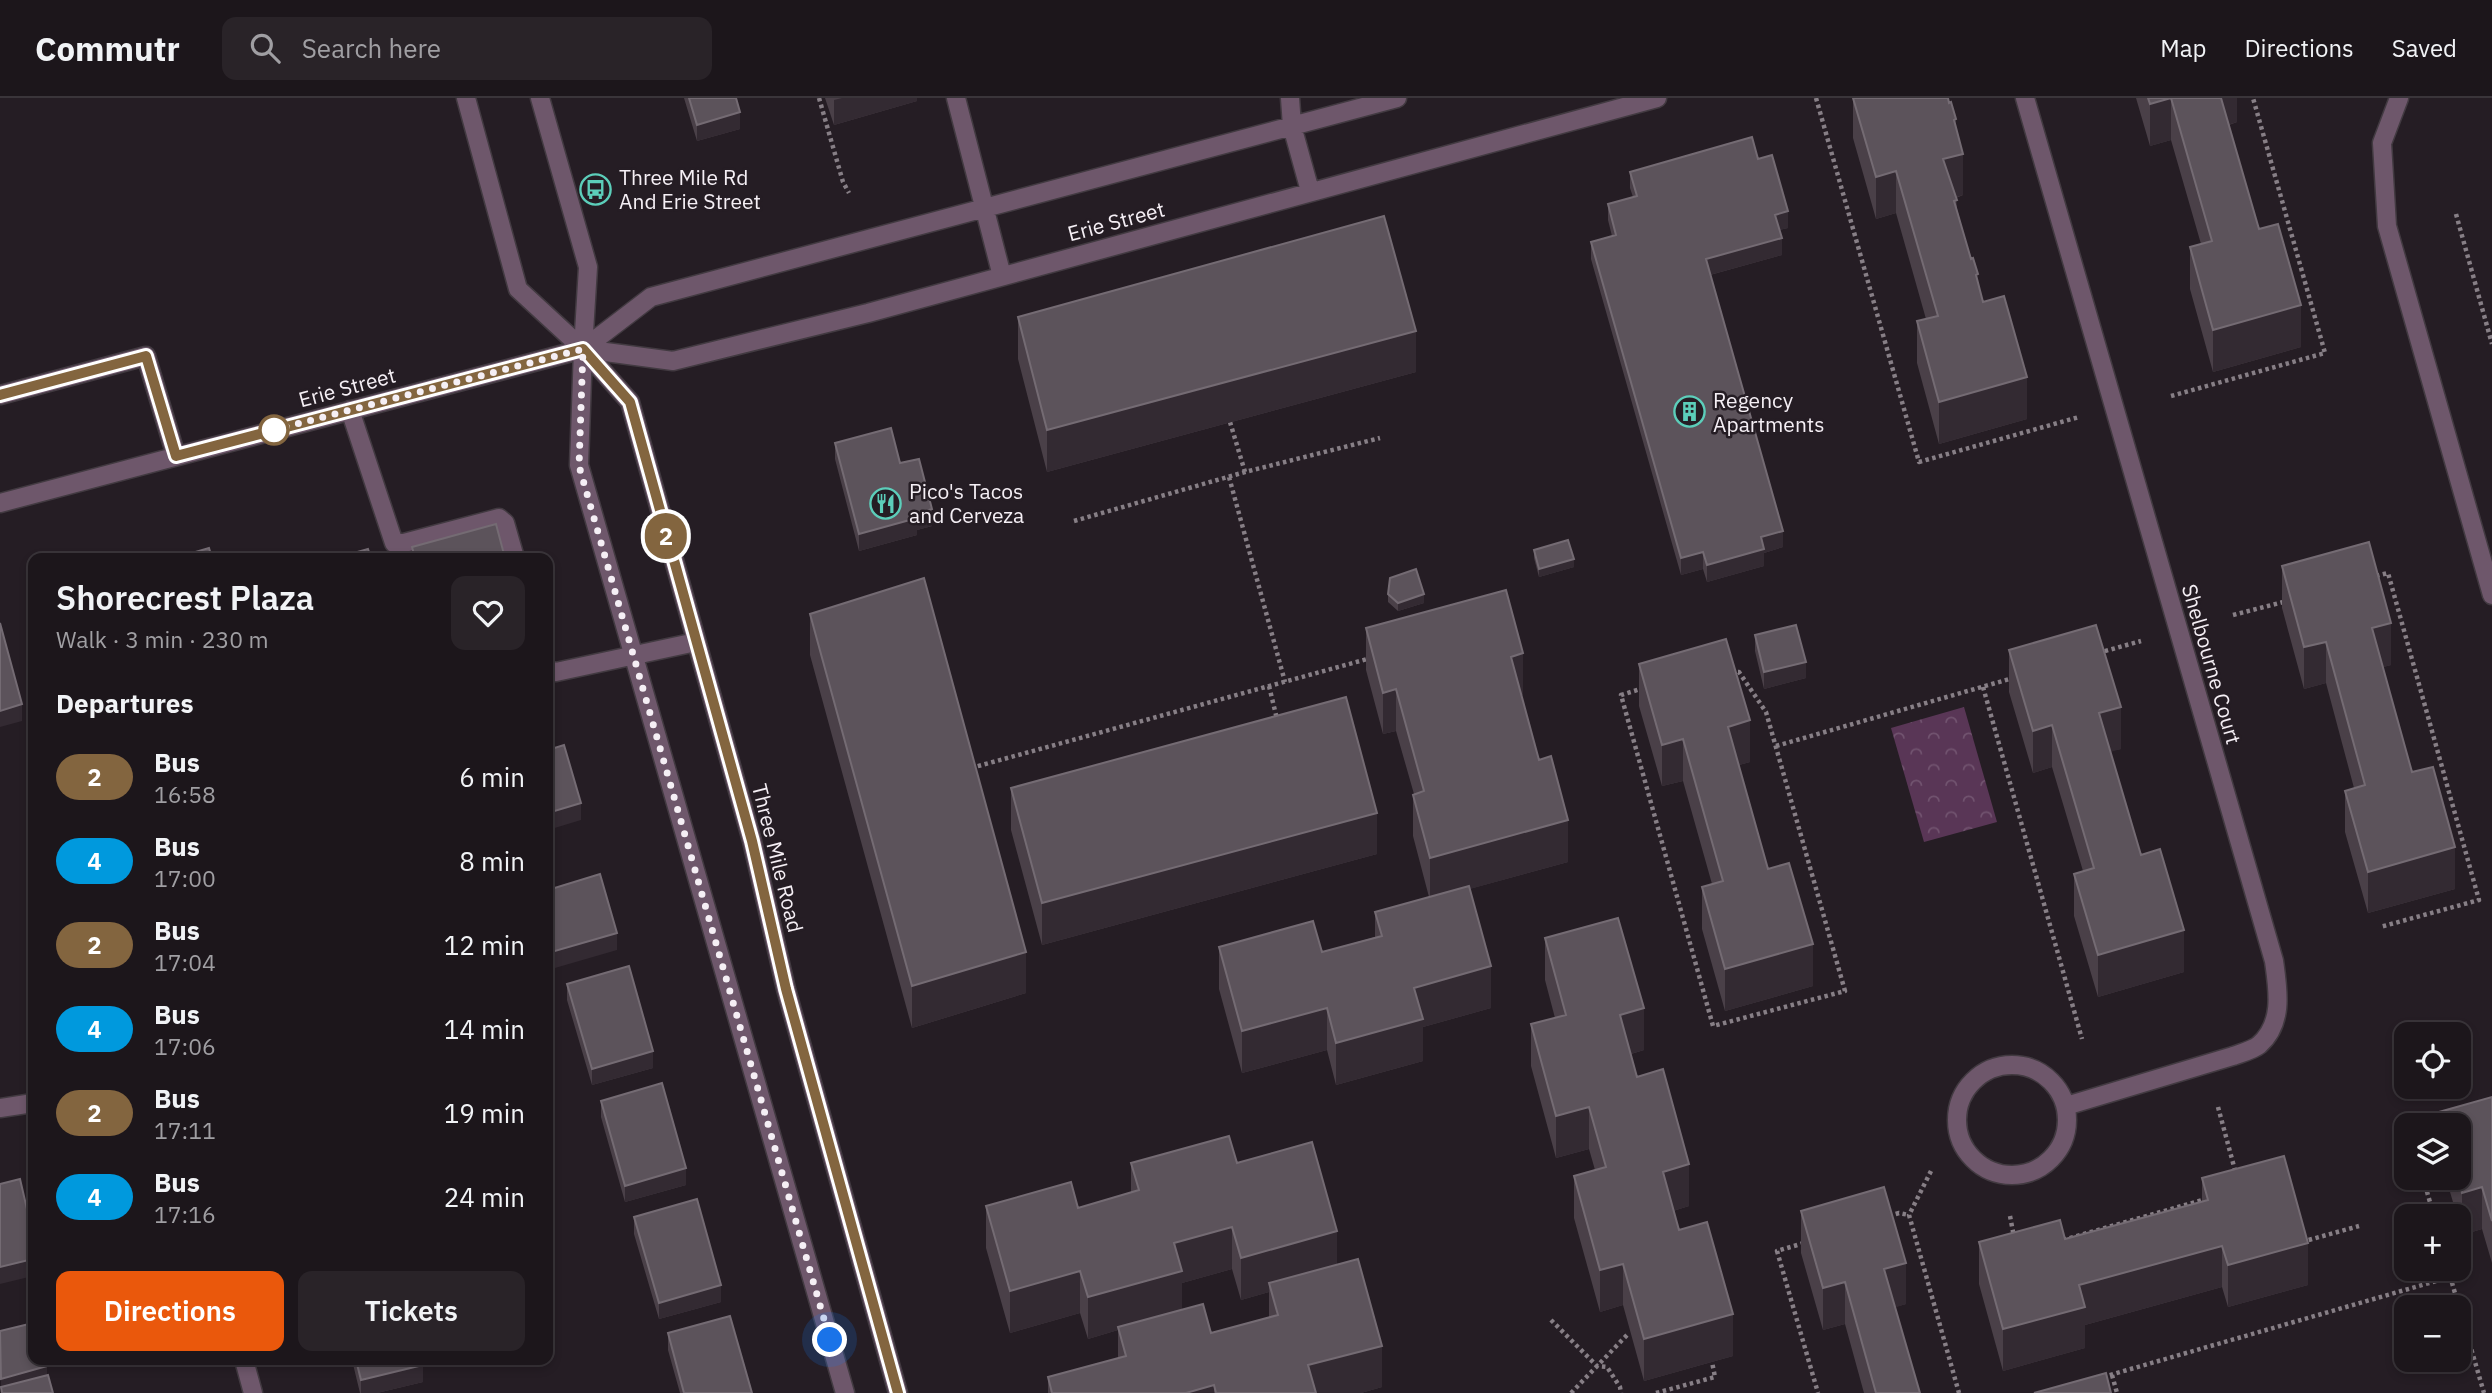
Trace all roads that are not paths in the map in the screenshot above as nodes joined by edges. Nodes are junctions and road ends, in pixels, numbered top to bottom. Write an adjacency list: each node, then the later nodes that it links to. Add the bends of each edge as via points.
1 (466, 98): 13 (street, Three Mile Road, via 518,289)
2 (540, 98): 13 (street, via 588,267)
3 (956, 98): 11 (street)
4 (1290, 98): 9 (street)
5 (1396, 98): 9 (street, Erie Street)
6 (1657, 98): 10 (street, Erie Street)
7 (2025, 98): 24 (street, Shelbourne Court, via 2274,961 2278,991 2275,1026 2258,1046)
8 (2399, 98): 19 (street, via 2382,143 2387,226)
9 (1292, 126): 10 (street); 11 (street, Erie Street)
10 (1310, 191): 12 (street, Erie Street)
11 (984, 208): 12 (street); 13 (street, Erie Street, via 651,297)
12 (1002, 276): 13 (street, Erie Street, via 673,361)
13 (583, 349): 15 (street, Erie Street); 20 (street, Three Mile Road, via 630,402); 21 (street, via 579,466)
14 (0, 395): 16 (street, via 146,356)
15 (351, 410): 16 (street, Erie Street); 18 (street, via 394,543 499,518 505,523)
16 (176, 456): 17 (street, Erie Street)
17 (0, 502)
18 (513, 553)
19 (2492, 595)
20 (696, 642): 21 (street); 29 (street, Three Mile Road)
21 (634, 655): 22 (street); 28 (street)
22 (553, 671)
23 (28, 1104): 25 (street)
24 (2066, 1106): 24 (street, via 2045,1075 2028,1066 1990,1069 1964,1094 1958,1130 1963,1146 1981,1166 2006,1176 2024,1175 2041,1169 2064,1142)
25 (0, 1108)
26 (245, 1365): 27 (street)
27 (253, 1393)
28 (845, 1393)
29 (898, 1393)

